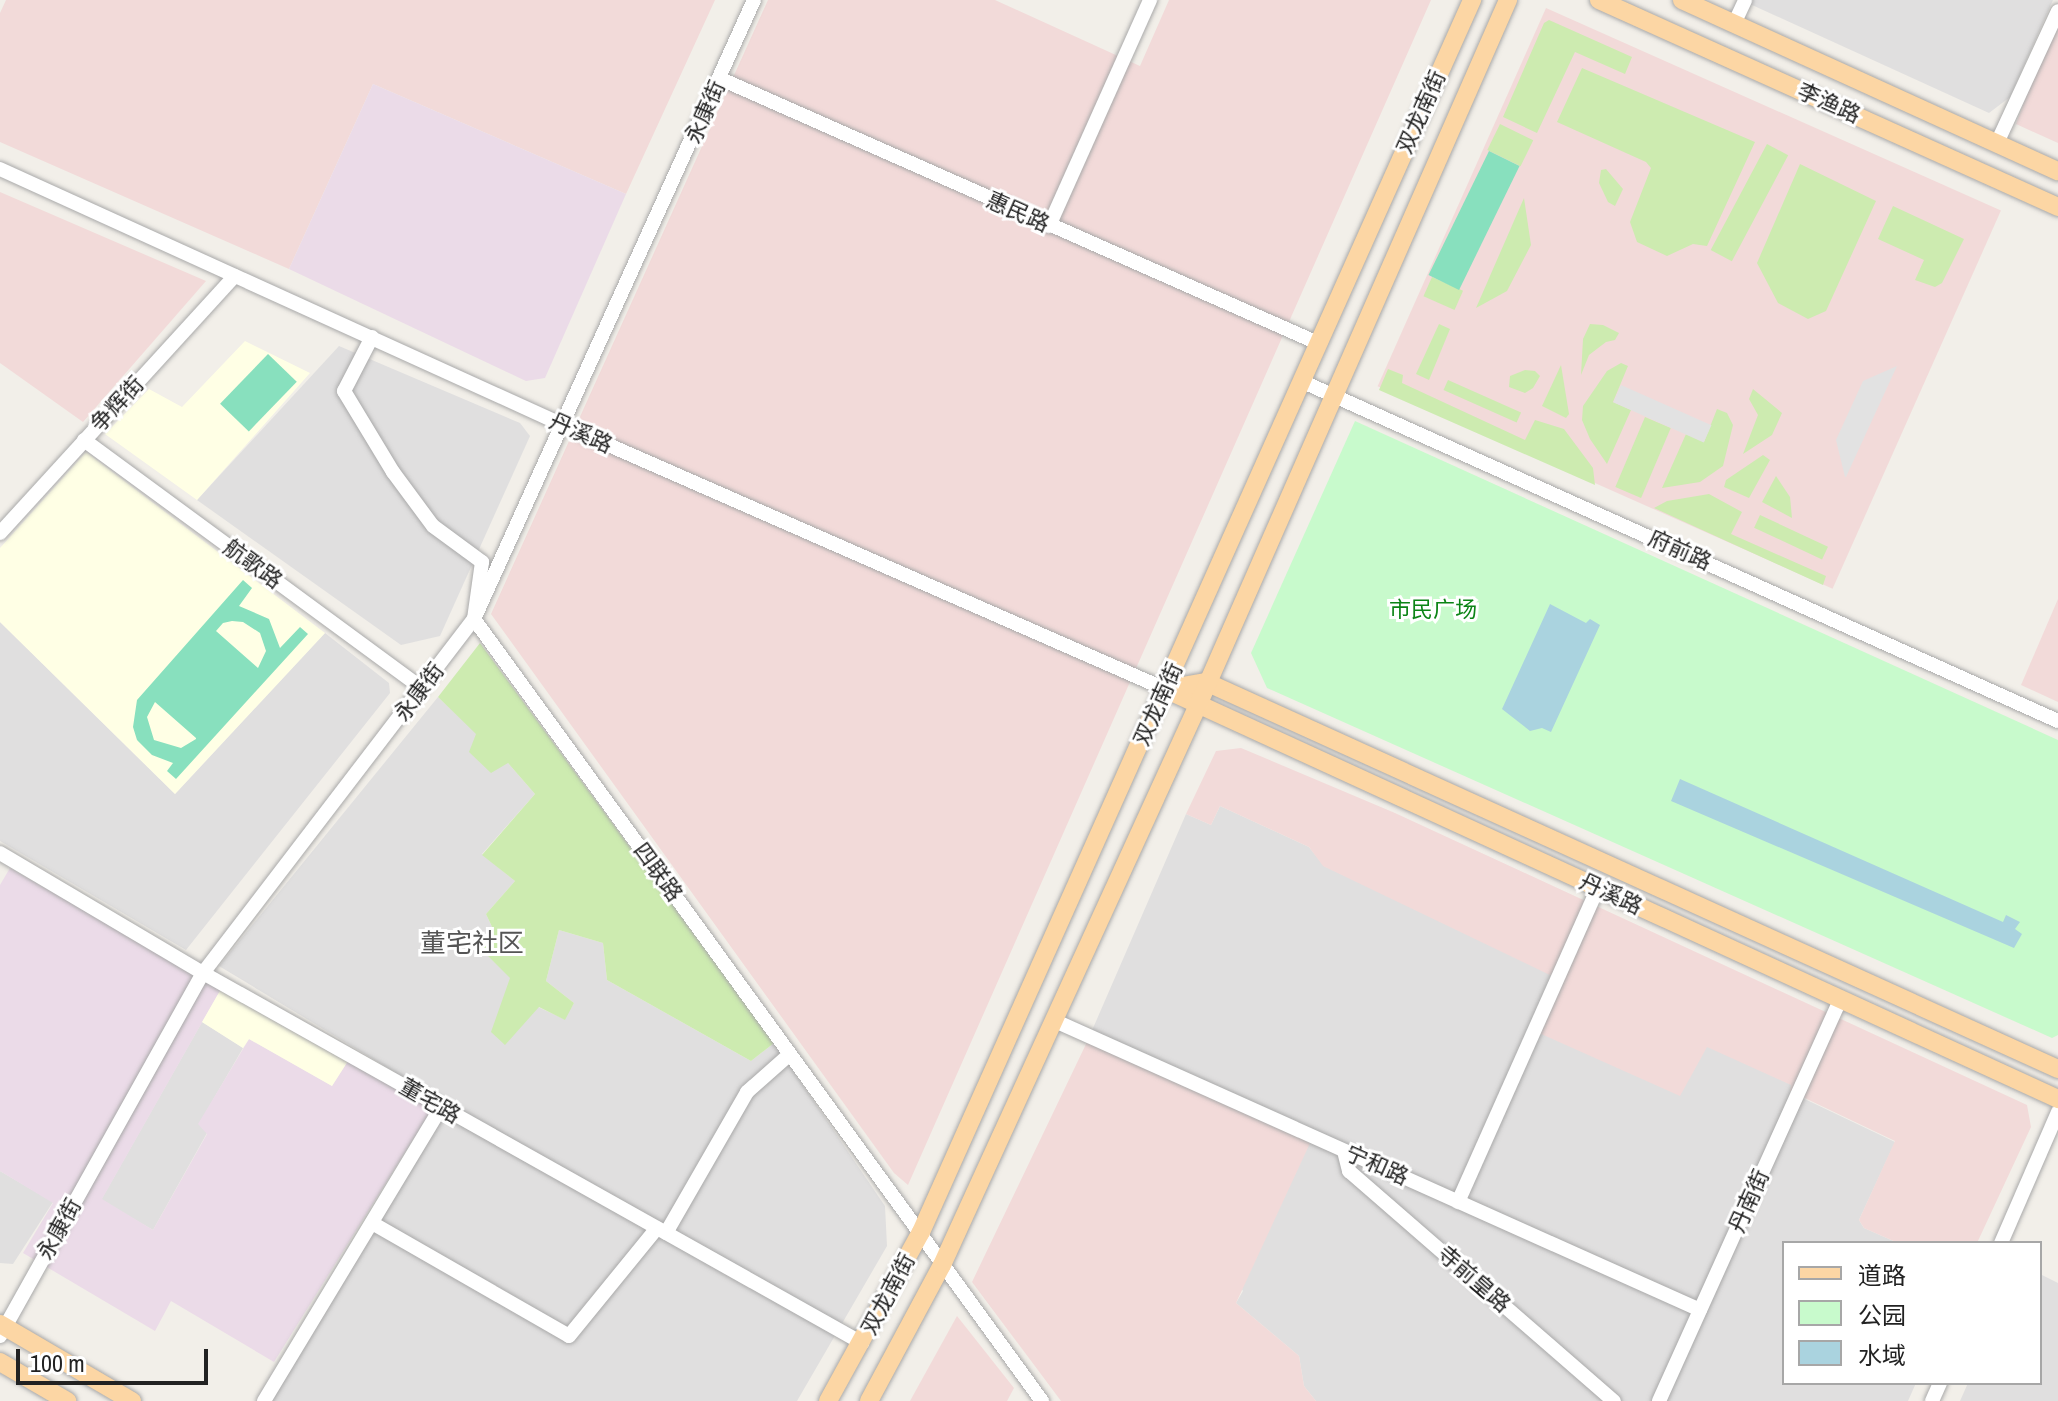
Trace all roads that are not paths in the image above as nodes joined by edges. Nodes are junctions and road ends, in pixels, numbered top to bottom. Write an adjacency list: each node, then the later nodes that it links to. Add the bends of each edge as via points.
1 (754, 0): 10 (street, 永康街)
2 (1150, 0): 15 (street)
3 (1472, 0): 18 (main road, 双龙南街)
4 (1508, 0): 20 (main road, 双龙南街)
5 (1599, 0): 14 (main road, 李渔路)
6 (1682, 0): 9 (main road, 李渔路)
7 (1745, 0): 9 (street)
8 (2058, 11): 11 (street)
9 (1734, 24): 11 (main road, 李渔路)
10 (721, 79): 15 (street, 惠民路); 21 (street, 永康街)
11 (1997, 143): 13 (main road, 李渔路)
12 (0, 169): 16 (street, 丹溪路)
13 (2058, 171)
14 (2058, 207)
15 (1049, 226): 18 (street, 惠民路)
16 (235, 276): 17 (street, 丹溪路); 22 (street, 争辉街)
17 (372, 337): 21 (street, 丹溪路); 24 (street, via 344,391 433,526 482,562)
18 (1318, 343): 19 (main road, 双龙南街)
19 (1301, 381): 20 (street, 府前路); 27 (main road, 双龙南街)
20 (1334, 395): 25 (main road, 双龙南街); 29 (street, 府前路)
21 (563, 425): 24 (street, 永康街); 27 (street, 丹溪路)
22 (84, 440): 23 (street, 争辉街); 26 (street, 航歌路)
23 (0, 533)
24 (474, 619): 26 (street, 永康街); 35 (street, 四联路)
25 (1206, 682): 27 (main road); 28 (main road, 双龙南街); 36 (main road, 丹溪路)
26 (422, 688): 32 (street, 永康街)
27 (1165, 689): 28 (main road, 丹溪路); 44 (main road, 双龙南街)
28 (1199, 703): 31 (main road, 丹溪路); 34 (main road, 双龙南街)
29 (2058, 721)
30 (0, 853): 32 (street, 董宅路)
31 (1598, 888): 33 (main road, 丹溪路); 41 (street)
32 (203, 973): 38 (street, 董宅路); 48 (street, 永康街)
33 (1839, 1002): 37 (main road, 丹溪路); 47 (street, 丹南街)
34 (1053, 1020): 40 (street, 宁和路); 46 (main road, 双龙南街)
35 (790, 1054): 43 (street, via 747,1092); 44 (street, 四联路)
36 (2058, 1069)
37 (2058, 1099)
38 (441, 1108): 42 (street); 43 (street, 董宅路)
39 (2058, 1112): 45 (street)
40 (1344, 1151): 41 (street, 宁和路); 57 (street, 寺前皇路, via 1349,1171)
41 (1458, 1202): 47 (street, 宁和路)
42 (372, 1223): 43 (street, via 569,1336); 53 (street)
43 (662, 1231): 49 (street, 董宅路)
44 (921, 1232): 46 (street, 四联路); 49 (main road, 双龙南街)
45 (2002, 1241)
46 (942, 1265): 55 (main road, 双龙南街); 56 (street, 四联路)
47 (1700, 1310): 58 (street, 丹南街)
48 (2, 1329): 52 (main road)
49 (862, 1343): 54 (main road, 双龙南街)
50 (0, 1362): 51 (main road)
51 (67, 1401)
52 (132, 1401)
53 (264, 1401)
54 (828, 1401)
55 (869, 1401)
56 (1042, 1401)
57 (1614, 1401)
58 (1659, 1401)

